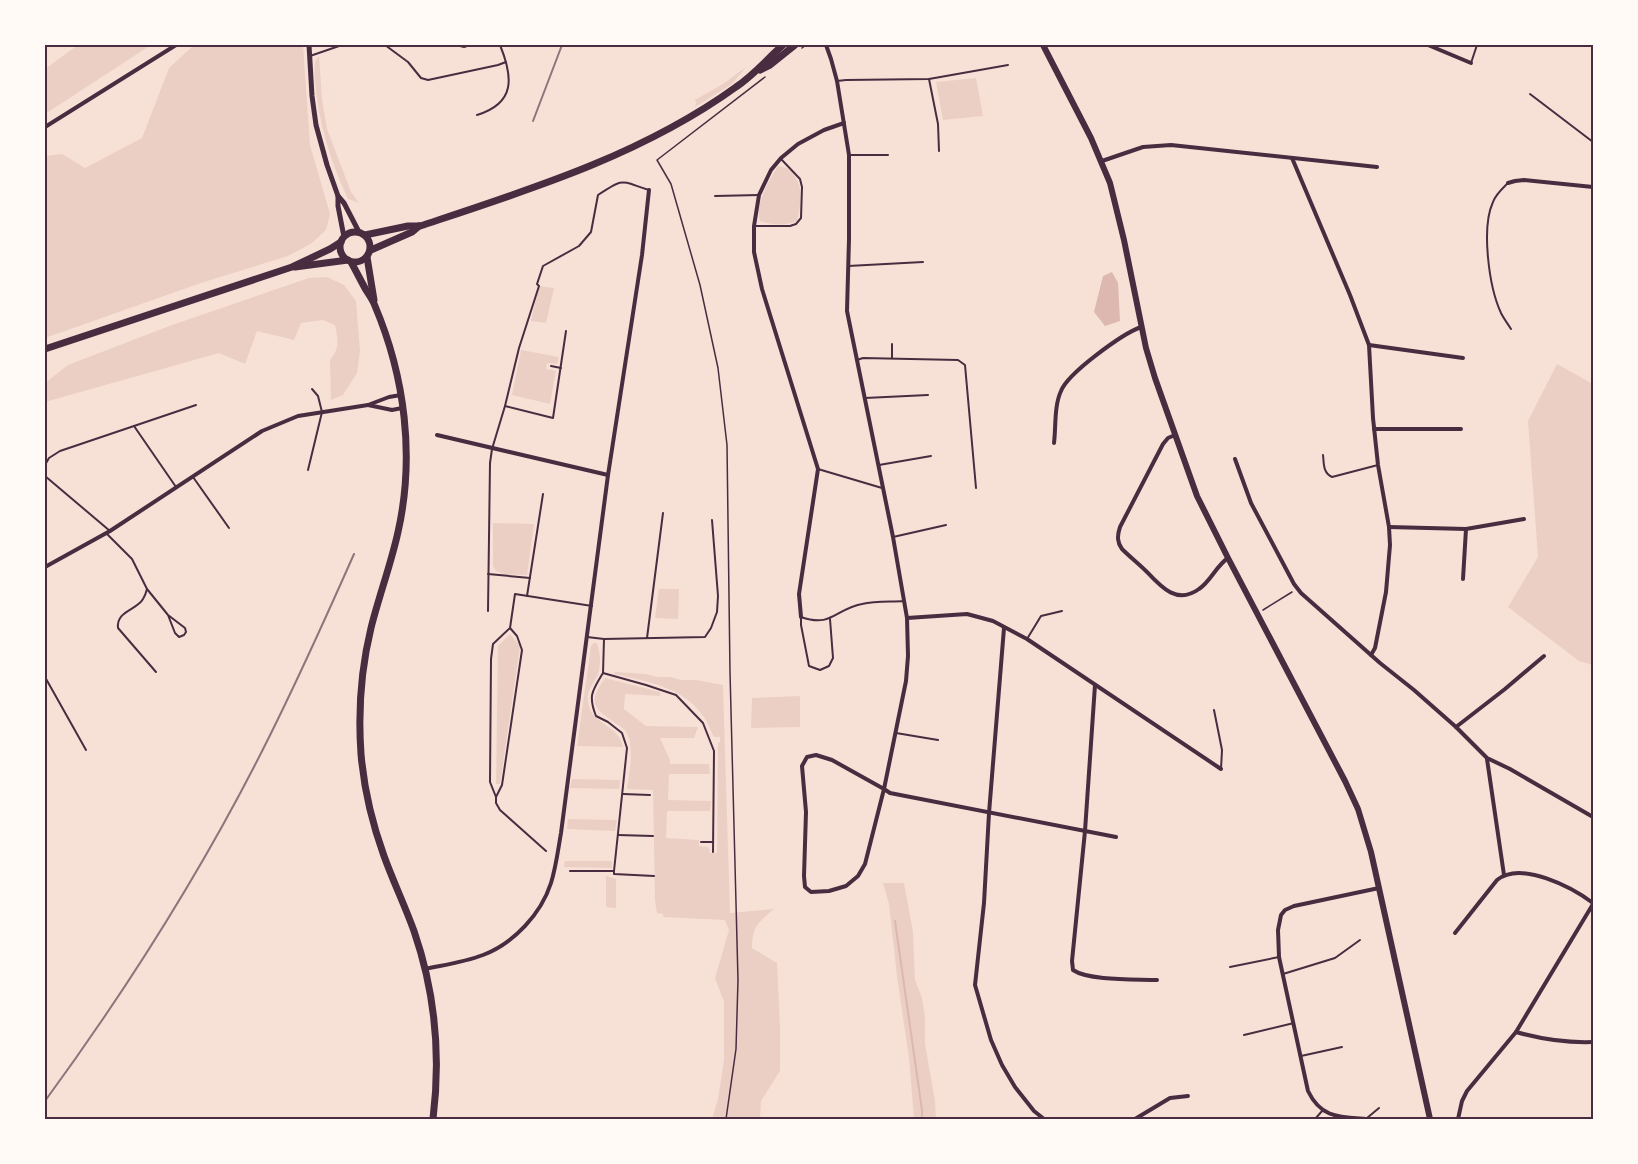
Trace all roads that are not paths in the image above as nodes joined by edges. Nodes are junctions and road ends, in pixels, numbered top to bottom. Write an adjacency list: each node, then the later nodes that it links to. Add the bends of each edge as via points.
1 (176, 45): 24 (street)
2 (309, 45): 14 (street)
3 (342, 45): 14 (lane)
4 (385, 45): 15 (lane, via 428,80)
5 (456, 45): 6 (lane)
6 (470, 45)
7 (500, 45): 15 (lane)
8 (783, 45): 18 (main road)
9 (826, 45): 20 (street)
10 (1043, 45): 31 (main road)
11 (1428, 45): 16 (street)
12 (1478, 45): 16 (lane)
13 (797, 48): 18 (main road)
14 (309, 56): 37 (street, via 316,125)
15 (506, 62): 22 (lane, via 510,80 506,94 493,109)
16 (1471, 63)
17 (1008, 65): 19 (lane)
18 (758, 71): 39 (main road, via 708,106 613,156)
19 (929, 79): 20 (lane); 26 (lane)
20 (837, 81): 23 (street)
21 (1530, 94): 25 (lane)
22 (477, 115)
23 (844, 123): 27 (street); 29 (street, via 798,144)
24 (45, 127)
25 (1593, 142)
26 (939, 151)
27 (849, 155): 28 (lane); 46 (street)
28 (888, 155)
29 (781, 158): 36 (street); 40 (lane, via 800,179 801,218 790,226)
30 (1292, 158): 31 (street, via 1171,145 1143,147); 32 (street); 53 (street)
31 (1102, 160): 49 (main road, via 1121,223)
32 (1377, 166)
33 (1508, 183): 34 (street, via 1524,180); 50 (lane, via 1493,202 1487,242 1496,300)
34 (1593, 187)
35 (649, 190): 66 (lane, via 624,181 598,195 591,232 579,246 543,266); 84 (street)
36 (759, 195): 38 (lane); 40 (street)
37 (338, 196): 41 (street); 42 (street)
38 (715, 196)
39 (420, 226): 41 (main road); 43 (main road)
40 (754, 226): 82 (street, via 754,252 762,289)
41 (362, 233): 42 (main road, via 350,232); 43 (main road, via 370,243)
42 (342, 239): 44 (main road, via 341,252); 47 (main road)
43 (369, 254): 44 (main road, via 358,262); 48 (main road)
44 (350, 261): 47 (main road); 48 (main road)
45 (923, 262): 46 (lane)
46 (848, 266): 57 (street, via 847,311)
47 (292, 267): 54 (main road)
48 (374, 303): 61 (main road)
49 (1141, 327): 73 (main road); 74 (street, via 1111,344 1065,384 1058,399)
50 (1511, 329)
51 (566, 331): 59 (lane)
52 (892, 344): 55 (lane)
53 (1369, 345): 56 (street); 70 (street)
54 (45, 349)
55 (892, 358): 57 (lane); 89 (lane, via 958,360 965,365)
56 (1463, 358)
57 (857, 360): 63 (street)
58 (551, 366): 59 (lane)
59 (561, 368): 66 (lane, via 553,418)
60 (312, 389): 68 (lane)
61 (401, 395): 65 (street); 67 (main road)
62 (928, 395): 63 (lane)
63 (865, 398): 80 (street)
64 (196, 405): 69 (lane)
65 (368, 405): 67 (street); 68 (street)
66 (505, 406): 75 (lane)
67 (403, 408): 158 (main road, via 407,442 405,493 366,653 360,738 373,820)
68 (322, 412): 83 (lane); 86 (street, via 298,416 262,430)
69 (134, 426): 79 (lane, via 60,451); 87 (lane)
70 (1374, 429): 71 (street); 81 (street)
71 (1461, 429)
72 (437, 435): 75 (street)
73 (1175, 435): 100 (main road, via 1197,496); 100 (street, via 1163,444 1133,502 1118,532 1119,545 1160,586 1175,595 1199,590)
74 (1054, 443)
75 (492, 449): 84 (street); 102 (lane)
76 (1323, 455): 81 (lane, via 1325,470 1332,477)
77 (931, 456): 80 (lane)
78 (1235, 459): 121 (street, via 1246,492 1293,584)
79 (45, 465)
80 (879, 465): 88 (street)
81 (1378, 465): 95 (street)
82 (818, 469): 88 (lane); 112 (street, via 800,584)
83 (308, 470)
84 (609, 475): 108 (street)
85 (45, 476): 98 (lane)
86 (193, 477): 87 (street); 96 (lane)
87 (177, 488): 98 (street)
88 (884, 488): 99 (street)
89 (976, 488)
90 (543, 494): 103 (lane)
91 (663, 513): 118 (lane)
92 (1524, 519): 97 (street)
93 (712, 520): 118 (lane, via 718,596 711,628 705,637)
94 (946, 525): 99 (lane)
95 (1389, 527): 97 (street); 121 (street, via 1386,592)
96 (229, 528)
97 (1466, 529): 104 (street)
98 (108, 532): 101 (street); 105 (lane, via 132,559)
99 (893, 537): 107 (street)
100 (1227, 558): 152 (main road, via 1353,797)
101 (45, 567)
102 (488, 574): 103 (lane); 109 (lane)
103 (530, 578): 106 (lane)
104 (1463, 579)
105 (147, 589): 111 (lane); 123 (lane, via 143,601 120,617 118,628)
106 (527, 596): 108 (lane); 115 (lane, via 515,594)
107 (904, 601): 113 (street); 114 (lane, via 863,603)
108 (592, 606): 117 (street)
109 (488, 611)
110 (1062, 611): 120 (lane, via 1041,616)
111 (168, 615): 111 (lane, via 175,633 179,637 184,635 184,628)
112 (801, 617): 114 (lane); 114 (lane, via 809,666 820,670 829,666 833,658)
113 (907, 618): 116 (street, via 967,614); 129 (street, via 908,656)
114 (830, 619)
115 (510, 628): 137 (lane, via 522,650 502,785); 137 (lane, via 494,644 491,659 490,782)
116 (1004, 628): 120 (street); 138 (street)
117 (587, 638): 119 (lane); 158 (street, via 558,855 550,886 529,921 512,938 483,955)
118 (647, 638): 119 (lane)
119 (604, 639): 124 (lane)
120 (1027, 639): 126 (street)
121 (1371, 655): 128 (street)
122 (1544, 657): 128 (street)
123 (156, 672)
124 (603, 673): 135 (lane, via 591,694 591,704 596,716 622,733 627,748); 145 (lane, via 676,695 702,723 714,751)
125 (45, 676): 131 (lane)
126 (1095, 685): 133 (street); 140 (street)
127 (1214, 710): 133 (lane, via 1222,750)
128 (1456, 727): 132 (street)
129 (896, 733): 130 (lane); 134 (street)
130 (938, 740)
131 (86, 750)
132 (1487, 758): 139 (street); 150 (street)
133 (1221, 769)
134 (884, 789): 134 (street, via 823,757 811,756 804,761 804,876 805,887 811,892 846,886 858,876 865,864); 138 (street)
135 (623, 794): 136 (lane); 141 (lane)
136 (650, 795)
137 (496, 797): 146 (lane, via 500,810)
138 (989, 813): 140 (street); 171 (street, via 975,985 1002,1065 1015,1087)
139 (1593, 816)
140 (1085, 831): 143 (street); 160 (street, via 1073,970 1104,977)
141 (618, 835): 142 (lane); 149 (lane)
142 (652, 836)
143 (1116, 837)
144 (702, 842): 145 (lane)
145 (713, 842): 147 (lane)
146 (546, 851)
147 (713, 852)
148 (570, 871): 149 (lane)
149 (614, 871): 151 (lane)
150 (1504, 875): 153 (street, via 1546,879 1572,889); 154 (street)
151 (654, 876)
152 (1379, 888): 156 (street, via 1282,913); 175 (main road)
153 (1593, 904): 162 (street)
154 (1455, 933)
155 (1360, 940): 159 (lane, via 1335,957)
156 (1279, 957): 157 (lane); 159 (street)
157 (1230, 967)
158 (425, 969): 170 (main road, via 436,1050)
159 (1283, 974): 161 (street)
160 (1157, 980)
161 (1294, 1023): 163 (lane); 166 (street)
162 (1516, 1032): 164 (street, via 1575,1043); 176 (street, via 1467,1091)
163 (1244, 1035)
164 (1593, 1042)
165 (1342, 1047): 166 (lane)
166 (1300, 1056): 169 (street, via 1308,1091)
167 (1188, 1096): 172 (street, via 1170,1098)
168 (1379, 1108): 174 (lane)
169 (1323, 1110): 173 (lane); 174 (street, via 1338,1117)
170 (433, 1119)
171 (1044, 1119)
172 (1135, 1119)
173 (1315, 1119)
174 (1365, 1119)
175 (1430, 1119)
176 (1458, 1119)

